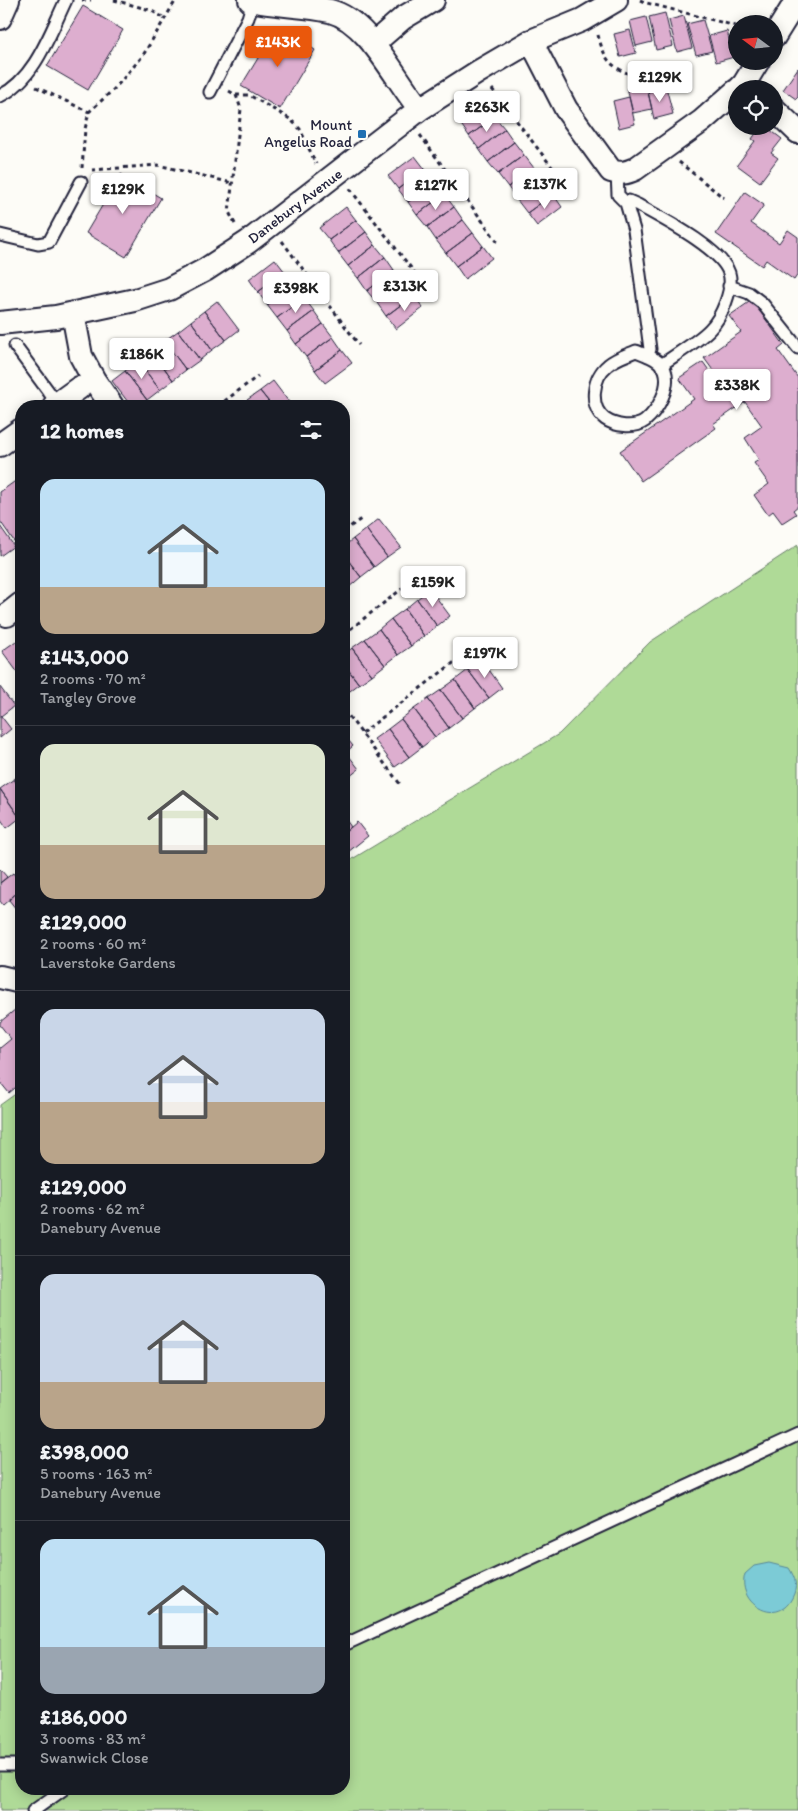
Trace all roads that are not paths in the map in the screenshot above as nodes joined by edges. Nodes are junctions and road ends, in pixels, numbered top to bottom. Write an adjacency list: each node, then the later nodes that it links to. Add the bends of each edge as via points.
1 (66, 0): 11 (lane, via 33,66 11,91)
2 (252, 0): 6 (street); 10 (lane, via 248,18)
3 (433, 0): 9 (street, via 404,18)
4 (616, 0): 8 (street, Danebury Avenue, via 594,14)
5 (797, 0): 7 (street)
6 (332, 6): 9 (street)
7 (783, 23)
8 (531, 42): 13 (street, Danebury Avenue); 16 (street, via 566,109 611,171)
9 (373, 44): 13 (street)
10 (212, 87)
11 (0, 96)
12 (728, 100): 16 (street, via 635,168)
13 (414, 113): 21 (street, Danebury Avenue, via 248,242 205,270 169,289 136,300)
14 (783, 118): 15 (street)
15 (798, 132)
16 (617, 173): 18 (lane, via 618,195)
17 (81, 182): 19 (lane, via 49,242 38,244)
18 (626, 203): 20 (lane, via 630,201 638,205 706,245 730,274); 25 (lane, via 634,230 650,349)
19 (0, 235)
20 (728, 286): 24 (lane, via 749,293 762,303); 26 (lane, via 722,314 709,330)
21 (73, 313): 22 (street, Danebury Avenue); 30 (street, via 81,356)
22 (0, 323)
23 (14, 346): 28 (lane)
24 (798, 348)
25 (648, 356): 26 (lane); 26 (lane, via 636,352 623,356 608,365 598,377 594,396 597,411 606,420 626,427 644,422 662,400 666,382 664,368)
26 (660, 365)
27 (80, 388): 29 (street)
28 (52, 400)
29 (63, 400)
30 (108, 400)
31 (15, 434): 32 (street)
32 (0, 445)
33 (0, 977): 34 (street)
34 (15, 981)
35 (798, 1435): 36 (lane)
36 (350, 1642)
37 (0, 1765): 38 (lane)
38 (15, 1765)
39 (56, 1795): 40 (lane)
40 (33, 1811)

